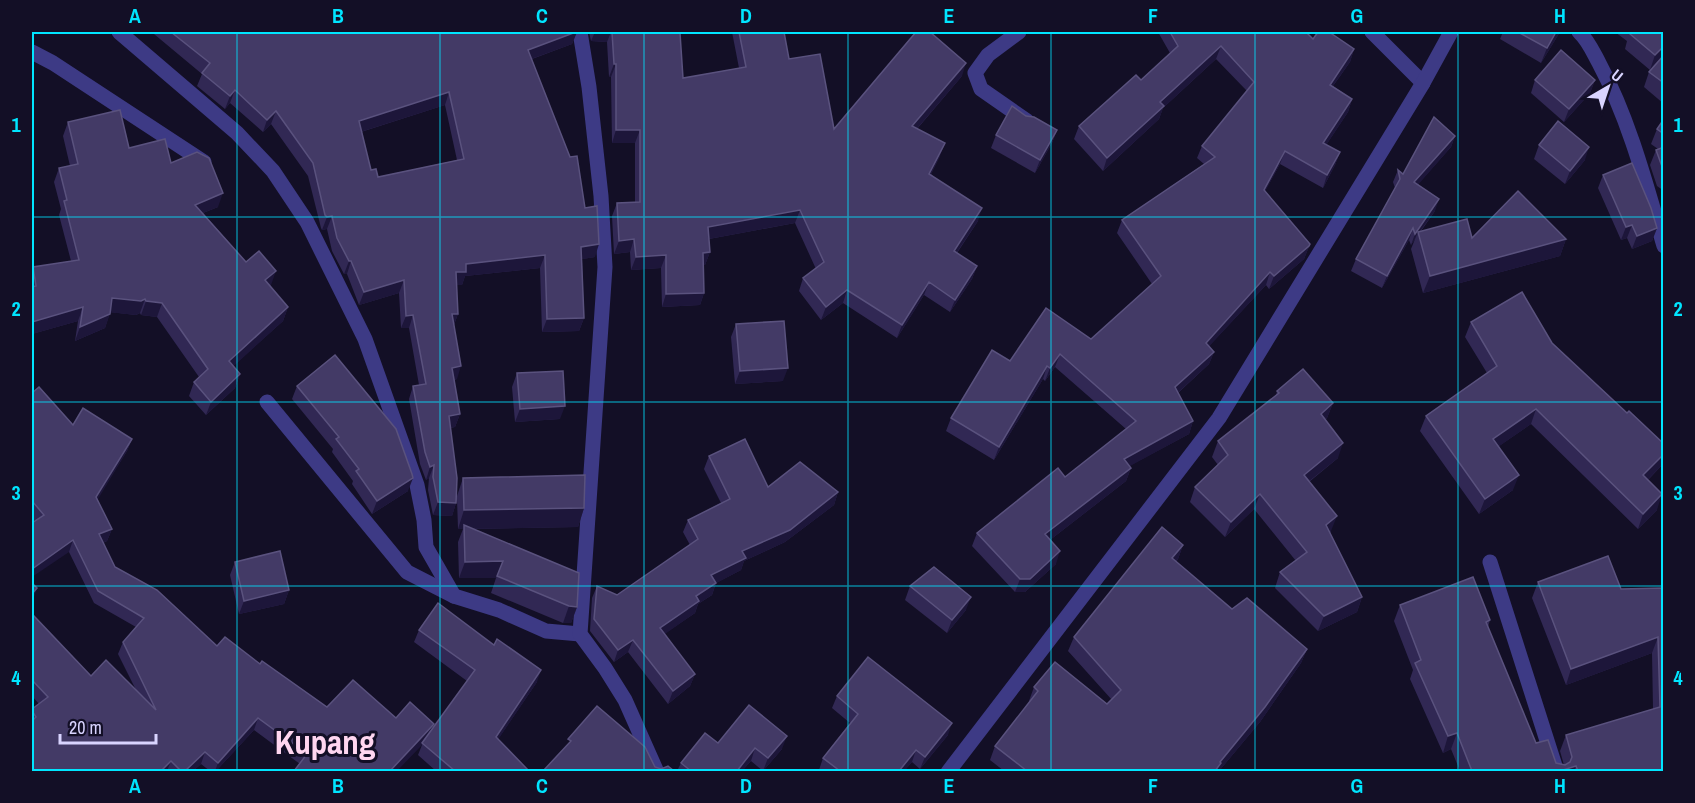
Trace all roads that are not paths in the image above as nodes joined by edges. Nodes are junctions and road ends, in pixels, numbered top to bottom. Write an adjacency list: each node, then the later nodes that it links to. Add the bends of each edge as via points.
1 (119, 32): 14 (street, via 237,134 273,171 307,222 365,339 417,485 426,548)
2 (580, 32): 15 (street, via 601,196 605,267)
3 (1019, 32): 9 (street, via 988,55 975,74 981,88)
4 (1372, 32): 8 (street)
5 (1452, 32): 8 (street)
6 (1579, 32): 11 (street, via 1611,87)
7 (32, 52): 10 (street)
8 (1423, 83): 17 (street, via 1219,418)
9 (1027, 122)
10 (204, 162)
11 (1664, 246)
12 (267, 402): 14 (street, via 407,572)
13 (1490, 562): 18 (street)
14 (454, 596): 15 (street, via 546,631)
15 (580, 634): 16 (street, via 625,700)
16 (657, 771)
17 (948, 771)
18 (1557, 771)

